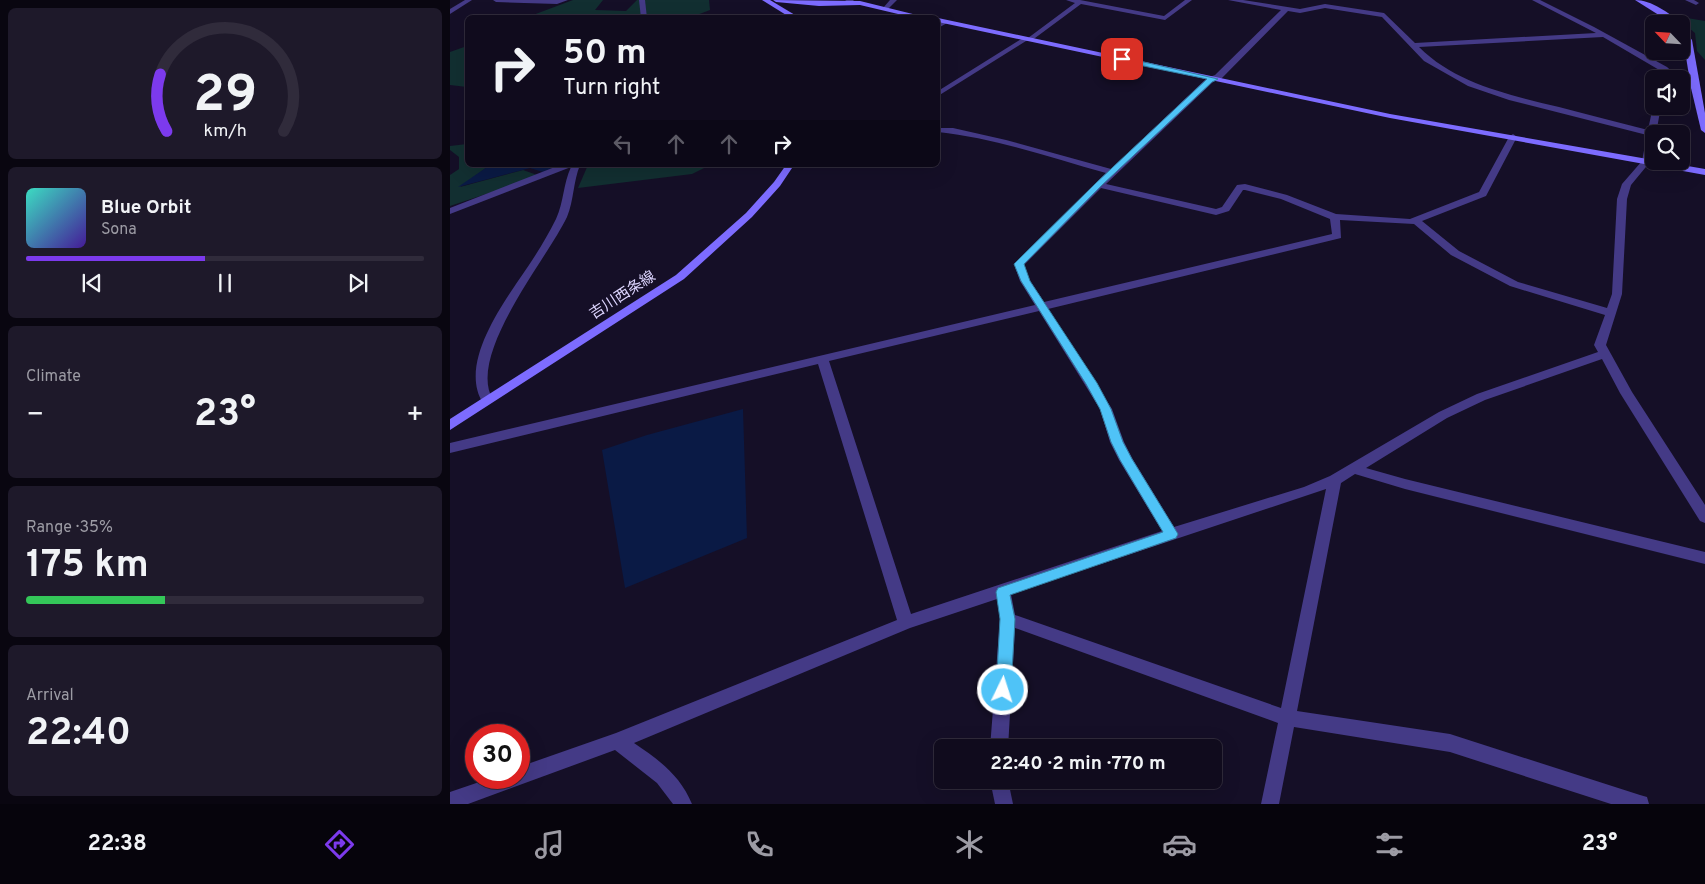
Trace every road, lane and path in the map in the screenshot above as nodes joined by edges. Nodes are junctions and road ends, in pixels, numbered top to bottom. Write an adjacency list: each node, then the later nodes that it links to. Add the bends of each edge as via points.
1 (469, 0): 21 (street)
2 (496, 0): 3 (street)
3 (565, 0)
4 (642, 0): 22 (street)
5 (765, 0): 23 (street)
6 (776, 0): 15 (street, via 819,4)
7 (894, 0): 18 (street)
8 (1069, 0): 16 (street)
9 (1189, 0): 16 (street, via 1165,18)
10 (1231, 0): 20 (street)
11 (1348, 0): 19 (street)
12 (1535, 0): 29 (street)
13 (1638, 0): 25 (street)
14 (1688, 0): 17 (street)
15 (850, 2): 18 (street)
16 (1080, 2): 30 (street)
17 (1696, 3)
18 (885, 8): 24 (street)
19 (1345, 8): 20 (street, via 1325,6 1300,12); 31 (street, via 1384,15)
20 (1286, 9): 34 (street)
21 (450, 12)
22 (644, 15)
23 (792, 15)
24 (914, 15)
25 (1667, 15)
26 (940, 20): 27 (street)
27 (946, 22): 28 (street); 30 (street)
28 (940, 25)
29 (1602, 34): 31 (street); 33 (street)
30 (1027, 39): 34 (street); 37 (street)
31 (1415, 44): 40 (street, via 1427,59 1471,84 1512,98)
32 (1690, 54): 36 (street)
33 (1665, 70)
34 (1214, 79): 41 (street, via 1390,116); 48 (street)
35 (1690, 86): 36 (street)
36 (1695, 88): 39 (street)
37 (940, 93)
38 (940, 130): 48 (street, via 1006,143)
39 (1705, 130)
40 (1645, 131)
41 (1513, 137): 42 (street); 53 (street, via 1483,194)
42 (1645, 162)
43 (1645, 163): 55 (street, via 1627,184 1622,199 1617,294)
44 (563, 167): 51 (street)
45 (575, 167): 58 (street, via 566,206 545,250 514,292 486,349 482,394)
46 (789, 167): 58 (street, 吉川西条線, via 749,215 680,277)
47 (1690, 169): 49 (street)
48 (1112, 172): 50 (street)
49 (1705, 172)
50 (1098, 185): 52 (street, via 1216,212 1226,209 1240,187 1244,187 1284,197); 54 (street, via 1019,264 1025,281)
51 (450, 212)
52 (1335, 217): 53 (street); 54 (street, via 1337,236)
53 (1416, 221): 55 (street, via 1455,253 1514,284)
54 (1042, 307): 57 (street); 64 (street, via 1092,383 1126,460)
55 (1611, 313): 56 (street, via 1600,345)
56 (1604, 354): 61 (street, via 1481,397 1443,415); 63 (street)
57 (822, 359): 60 (street); 68 (street)
58 (487, 400): 59 (street, 吉川西条線)
59 (450, 425)
60 (450, 448)
61 (1354, 469): 62 (street); 65 (street)
62 (1335, 480): 64 (street, via 1310,491); 69 (street)
63 (1705, 517)
64 (1171, 534): 66 (street)
65 (1705, 558)
66 (1003, 592): 67 (street); 68 (street)
67 (1008, 619): 69 (street); 70 (street)
68 (906, 623): 71 (street)
69 (1288, 718): 78 (street); 79 (street, via 1450,743)
70 (999, 739)
71 (617, 742): 72 (street); 76 (street, via 650,765 678,792)
72 (530, 772)
73 (484, 789): 75 (street)
74 (1001, 789): 77 (street)
75 (450, 801)
76 (683, 804)
77 (1004, 804)
78 (1270, 804)
79 (1640, 804)

